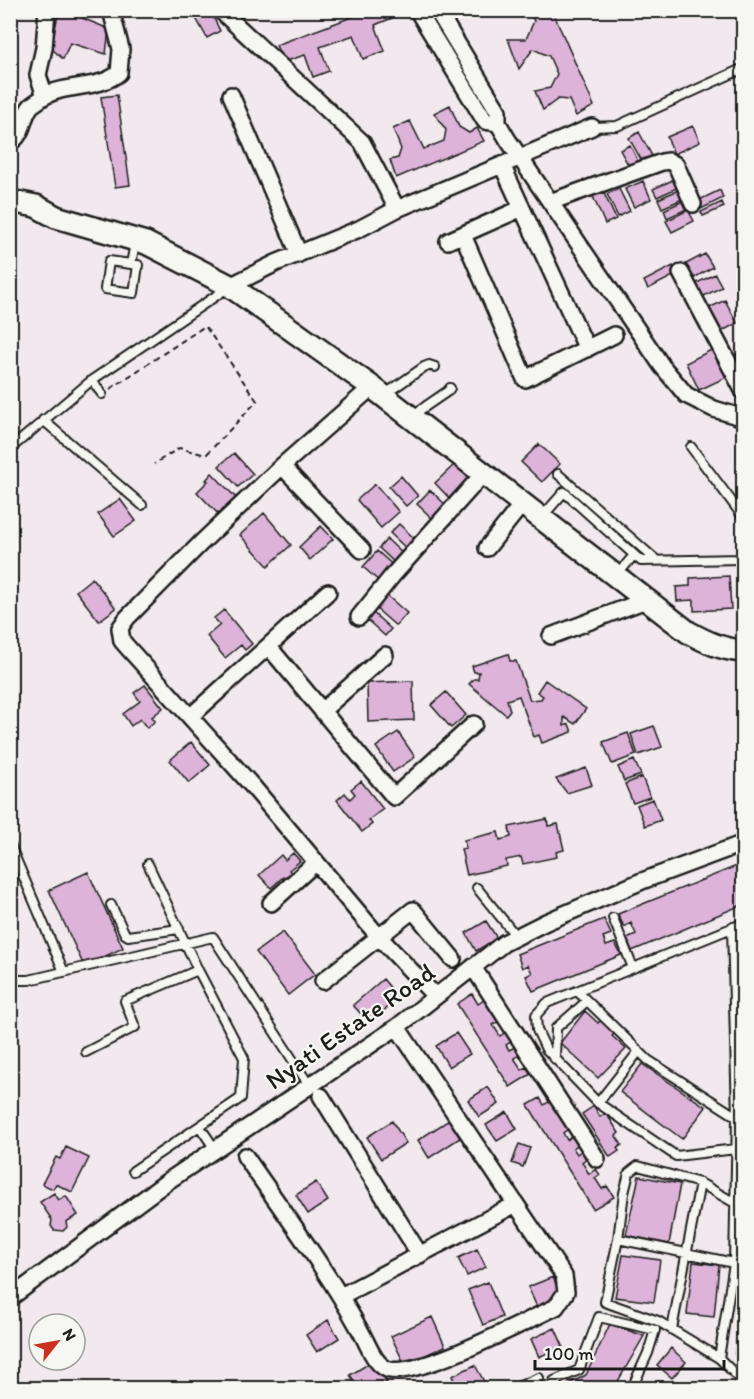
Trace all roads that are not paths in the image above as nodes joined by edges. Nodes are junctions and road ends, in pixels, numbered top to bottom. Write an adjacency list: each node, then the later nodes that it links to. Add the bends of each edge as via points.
1 (47, 10): 8 (street, via 38,75)
2 (111, 10): 8 (street, via 121,50 119,73 110,80)
3 (220, 10): 17 (street, via 362,142)
4 (420, 10): 9 (street, via 485,121)
5 (437, 10): 9 (street, via 498,111)
6 (744, 68): 10 (lane, via 617,126)
7 (231, 95): 24 (street)
8 (45, 96): 11 (street, via 31,106 20,132)
9 (498, 123): 12 (street)
10 (592, 127): 12 (street)
11 (10, 142)
12 (519, 158): 13 (street); 15 (street)
13 (502, 165): 17 (street); 18 (street)
14 (10, 201): 20 (main road, via 36,206)
15 (550, 202): 16 (street, via 669,161 676,165); 37 (street, via 686,395)
16 (693, 204)
17 (397, 209): 24 (street)
18 (520, 209): 21 (street); 29 (street)
19 (10, 213): 20 (main road, via 33,219)
20 (57, 217): 22 (main road)
21 (463, 235): 23 (street); 29 (street, via 525,379)
22 (135, 240): 25 (lane); 27 (main road)
23 (448, 241)
24 (299, 254): 27 (street)
25 (131, 264): 25 (lane, via 138,265 134,293 105,289 109,261)
26 (681, 273): 34 (street)
27 (230, 286): 31 (lane); 33 (main road)
28 (614, 336): 29 (street)
29 (587, 349)
30 (435, 366): 33 (lane, via 424,367)
31 (92, 380): 35 (lane); 38 (lane)
32 (450, 387): 36 (lane)
33 (377, 391): 36 (main road); 41 (street)
34 (744, 392)
35 (102, 394)
36 (411, 417): 42 (main road)
37 (744, 418)
38 (43, 420): 40 (lane); 45 (lane)
39 (691, 447): 47 (lane)
40 (10, 449)
41 (282, 466): 49 (street); 62 (street, via 120,628 122,641)
42 (484, 473): 44 (main road); 56 (street)
43 (558, 474): 52 (lane)
44 (522, 504): 46 (main road); 48 (street)
45 (142, 505)
46 (541, 518): 51 (lane, via 564,492); 53 (main road)
47 (744, 518)
48 (487, 548)
49 (362, 550)
50 (744, 553): 52 (lane, via 740,559)
51 (634, 555): 52 (lane, via 640,561); 53 (lane)
52 (656, 560)
53 (616, 576): 55 (main road)
54 (328, 592): 58 (street)
55 (646, 600): 57 (street); 59 (main road, via 708,643)
56 (359, 617)
57 (551, 636)
58 (269, 647): 61 (street); 62 (street)
59 (744, 651)
60 (385, 655): 61 (street)
61 (322, 711): 63 (street, via 394,797)
62 (190, 717): 66 (street)
63 (474, 724)
64 (744, 843): 75 (street, Nyati Estate Road, via 642,881)
65 (10, 845): 84 (lane)
66 (315, 863): 69 (street); 76 (street)
67 (148, 864): 74 (lane)
68 (477, 888): 75 (lane)
69 (271, 903)
70 (111, 905): 74 (lane, via 128,936)
71 (613, 918): 82 (lane)
72 (744, 923): 73 (lane)
73 (732, 927): 78 (lane); 82 (lane)
74 (179, 929): 77 (lane)
75 (516, 936): 81 (street, Nyati Estate Road)
76 (379, 937): 80 (street, via 413,910); 86 (street); 88 (street)
77 (186, 944): 83 (lane); 84 (lane); 94 (lane, via 213,937)
78 (733, 953): 79 (lane); 96 (lane)
79 (744, 953)
80 (453, 959)
81 (472, 967): 88 (street, Nyati Estate Road); 101 (street)
82 (633, 968): 87 (lane)
83 (198, 969): 92 (lane, via 125,1001 135,1026); 97 (lane, via 244,1058 240,1098)
84 (64, 972): 85 (lane)
85 (10, 980)
86 (323, 981)
87 (577, 991): 89 (lane); 93 (lane, via 547,1003 536,1015 537,1030)
88 (435, 996): 90 (street, Nyati Estate Road)
89 (587, 1001): 91 (lane); 93 (lane, via 556,1028)
90 (397, 1027): 94 (street, Nyati Estate Road); 105 (street)
91 (639, 1051): 95 (lane); 96 (lane)
92 (86, 1052)
93 (555, 1059): 95 (lane)
94 (315, 1091): 98 (street, Nyati Estate Road); 108 (street)
95 (598, 1103): 99 (lane, via 676,1156)
96 (737, 1117): 99 (lane)
97 (200, 1127): 98 (lane); 102 (lane)
98 (215, 1149): 111 (street, Nyati Estate Road)
99 (736, 1149): 104 (lane)
100 (245, 1156): 110 (street)
101 (597, 1159)
102 (133, 1171)
103 (700, 1183): 104 (lane); 106 (lane, via 638,1166 629,1173); 107 (lane)
104 (739, 1203): 109 (lane)
105 (516, 1204): 108 (street); 110 (street, via 564,1276 566,1292 556,1307 444,1359 389,1370 378,1363)
106 (618, 1239): 107 (lane); 112 (lane, via 605,1302)
107 (688, 1253): 109 (lane); 112 (lane)
108 (420, 1255): 110 (street)
109 (734, 1263): 113 (lane)
110 (341, 1296)
111 (10, 1298)
112 (672, 1329): 113 (lane)
113 (719, 1358): 115 (lane)
114 (539, 1378): 116 (lane)
115 (744, 1383)
116 (515, 1389)
117 (558, 1389): 118 (lane, via 554,1381 579,1370 599,1317 655,1330)
118 (632, 1389)

